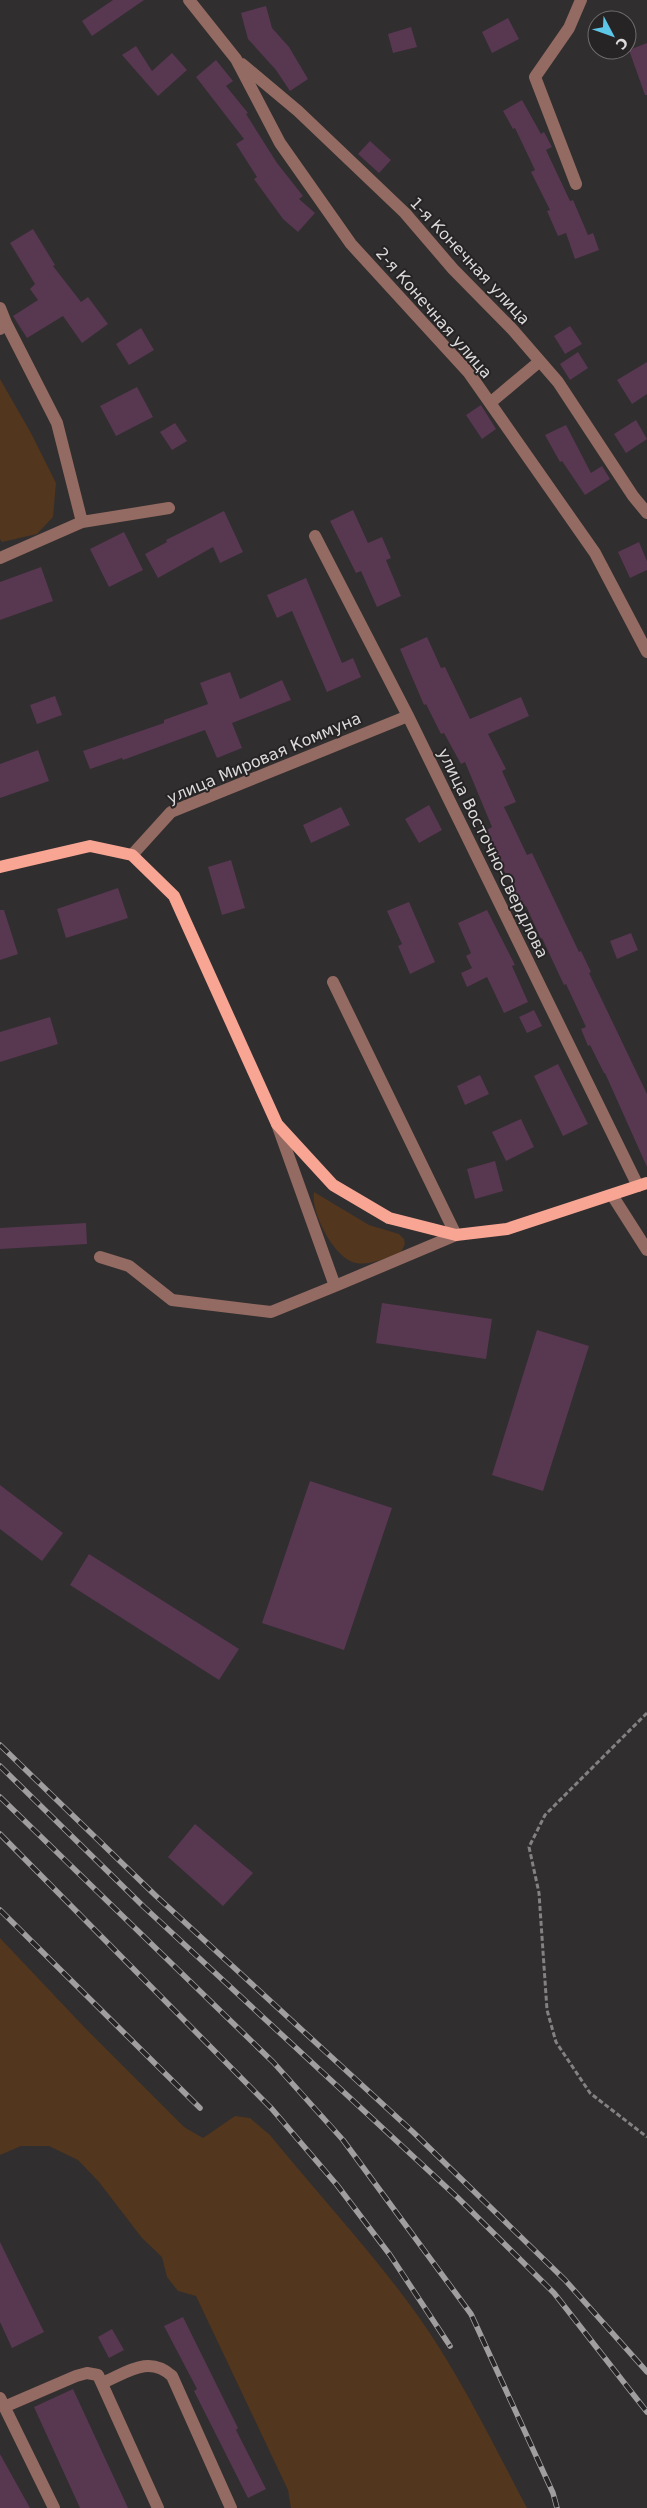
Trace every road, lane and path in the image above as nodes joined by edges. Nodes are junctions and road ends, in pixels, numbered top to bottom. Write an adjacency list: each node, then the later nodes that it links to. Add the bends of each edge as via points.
1 (189, 0): 3 (street, 2-я Конечная улица)
2 (582, 0): 4 (street, via 569,28 535,77)
3 (236, 59): 7 (street, 1-я Конечная улица, via 298,111 405,213); 8 (street, 2-я Конечная улица, via 280,142 351,244 469,373)
4 (576, 184)
5 (0, 308): 6 (street)
6 (3, 326): 11 (street, via 57,423)
7 (540, 361): 8 (street); 10 (street, 1-я Конечная улица, via 558,382)
8 (490, 404): 14 (street, 2-я Конечная улица, via 595,553)
9 (169, 508): 11 (street)
10 (647, 513)
11 (82, 522): 13 (street)
12 (315, 536): 15 (street, улица Восточно-Свердлова)
13 (0, 558)
14 (647, 652)
15 (408, 716): 16 (street, улица Мировая Коммуна, via 171,812); 20 (street, улица Восточно-Свердлова)
16 (132, 855): 17 (main road, via 90,846); 19 (main road, via 174,896)
17 (0, 866)
18 (333, 982): 22 (street)
19 (277, 1124): 22 (main road, via 333,1184 389,1218); 25 (street)
20 (643, 1185): 21 (main road)
21 (612, 1195): 22 (main road, via 507,1229); 23 (street)
22 (456, 1235): 25 (street)
23 (647, 1250)
24 (100, 1257): 25 (street, via 129,1266 172,1300 271,1312)
25 (335, 1286)
26 (647, 1713): 27 (path, via 545,1815 529,1847 539,1893 547,2010 556,2042 590,2093)
27 (647, 2137)
28 (102, 2383): 29 (street, via 98,2376 87,2373); 31 (street); 32 (street, via 151,2364 162,2367 172,2376)
29 (2, 2402): 30 (street)
30 (54, 2508)
31 (158, 2508)
32 (231, 2508)

